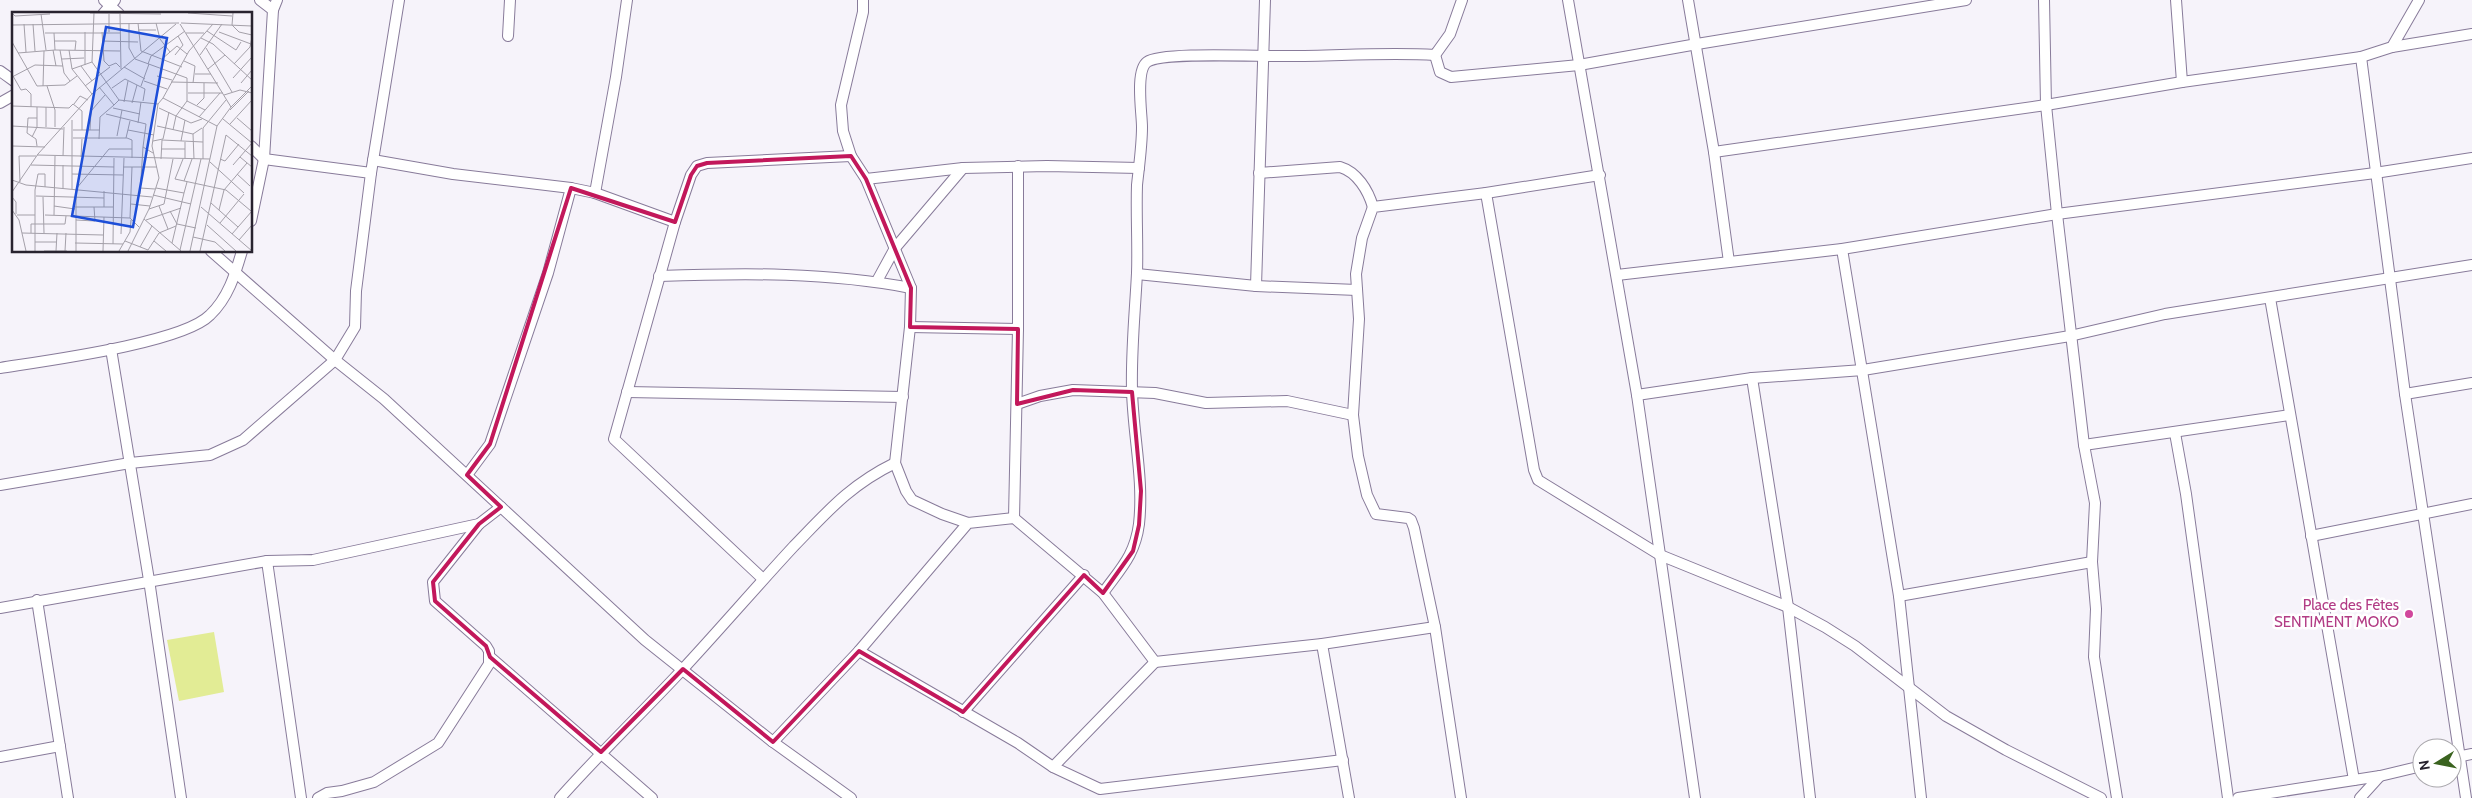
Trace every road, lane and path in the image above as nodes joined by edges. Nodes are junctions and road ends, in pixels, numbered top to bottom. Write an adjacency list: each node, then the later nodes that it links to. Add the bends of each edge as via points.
1 (260, 0): 15 (street)
2 (399, 0): 36 (street)
3 (510, 0): 18 (street)
4 (627, 0): 47 (street)
5 (863, 0): 33 (street, via 841,105 843,131)
6 (1265, 0): 22 (street)
7 (1462, 0): 21 (street, via 1450,34)
8 (1568, 0): 24 (street)
9 (1688, 0): 19 (street)
10 (1965, 0): 19 (street)
11 (2044, 0): 30 (street)
12 (2176, 0): 27 (street)
13 (2419, 0): 20 (street)
14 (109, 2): 16 (street)
15 (275, 5): 35 (street)
16 (117, 12)
17 (2472, 34): 20 (street)
18 (508, 36)
19 (1697, 44): 24 (street); 32 (street)
20 (2392, 47): 23 (street)
21 (1435, 55): 22 (street, via 1358,52); 24 (street, via 1440,72 1451,77)
22 (1262, 56): 39 (street, via 1204,55 1148,61 1141,80); 41 (street)
23 (2361, 57): 27 (street); 42 (street)
24 (1579, 65): 43 (street)
25 (0, 71): 26 (street)
26 (12, 80)
27 (2182, 82): 30 (street)
28 (12, 96): 29 (street)
29 (0, 103)
30 (2046, 105): 32 (street); 49 (street)
31 (252, 147): 35 (street)
32 (1714, 152): 56 (street)
33 (851, 156): 44 (street); 51 (street, via 697,166)
34 (2472, 158): 42 (street)
35 (264, 159): 40 (street); 50 (street)
36 (373, 160): 40 (street); 45 (street, via 453,174)
37 (1018, 166): 38 (street); 39 (street); 69 (street)
38 (963, 168): 44 (street); 52 (street)
39 (1139, 168): 59 (street)
40 (371, 173): 72 (street, via 356,291 355,327)
41 (1259, 173): 48 (street, via 1340,167 1350,170); 64 (street)
42 (2375, 173): 49 (street); 62 (street)
43 (1600, 175): 46 (street); 60 (street)
44 (866, 179): 52 (street)
45 (571, 188): 47 (street); 89 (street, via 548,273 490,444)
46 (1486, 193): 48 (street); 98 (street, via 1536,475 1548,487)
47 (595, 194): 51 (street)
48 (1373, 207): 66 (street, via 1362,238 1356,274)
49 (2057, 214): 53 (street); 70 (street)
50 (252, 216)
51 (674, 222): 61 (street)
52 (895, 248): 63 (street); 65 (street)
53 (1842, 249): 56 (street); 74 (street)
54 (212, 252): 58 (street)
55 (242, 252): 58 (street)
56 (1729, 262): 60 (street)
57 (2472, 265): 62 (street)
58 (236, 273): 71 (street, via 224,301 199,324 181,332); 72 (street)
59 (1137, 274): 64 (street); 78 (street)
60 (1617, 275): 80 (street)
61 (659, 276): 63 (street, via 789,274); 77 (street)
62 (2389, 278): 67 (street); 79 (street)
63 (877, 281): 65 (street)
64 (1256, 286): 66 (street)
65 (911, 288): 68 (street)
66 (1357, 290): 83 (street, via 1359,319)
67 (2270, 298): 70 (street, via 2165,314); 84 (street)
68 (910, 327): 69 (street); 81 (street)
69 (1018, 329): 82 (street)
70 (2070, 336): 74 (street); 86 (street)
71 (110, 348): 73 (street); 87 (street)
72 (336, 360): 87 (street, via 230,448 210,455); 89 (street)
73 (0, 368)
74 (1863, 370): 75 (street); 105 (street)
75 (1752, 378): 80 (street); 107 (street)
76 (2472, 383): 79 (street)
77 (627, 392): 81 (street); 102 (street, via 614,439)
78 (1132, 392): 82 (street, via 1073,390); 83 (street, via 1206,402 1287,401); 104 (street, via 1140,490 1138,524 1133,551)
79 (2405, 394): 93 (street)
80 (1638, 395): 98 (street)
81 (903, 397): 88 (street)
82 (1018, 404): 94 (street)
83 (1353, 414): 109 (street, via 1358,456 1367,495 1376,514 1411,520)
84 (2290, 415): 85 (street); 97 (street)
85 (2175, 433): 86 (street); 142 (street)
86 (2084, 445): 100 (street, via 2095,510)
87 (130, 463): 90 (street); 103 (street)
88 (895, 463): 95 (street, via 912,500); 102 (street, via 841,496)
89 (467, 475): 92 (street)
90 (0, 485)
91 (2472, 504): 93 (street)
92 (501, 507): 96 (street); 114 (street, via 645,640)
93 (2422, 514): 97 (street); 117 (street)
94 (1014, 518): 95 (street); 101 (street)
95 (968, 523): 111 (street)
96 (479, 524): 99 (street, via 312,560); 112 (street, via 433,582 432,590 435,601 486,646)
97 (2310, 536): 126 (street)
98 (1660, 555): 107 (street); 137 (street)
99 (267, 561): 103 (street); 130 (street)
100 (2092, 562): 105 (street); 141 (street, via 2096,609 2094,657)
101 (1084, 575): 104 (street); 116 (street)
102 (763, 579): 114 (street)
103 (149, 580): 106 (street); 129 (street)
104 (1103, 593): 113 (street)
105 (1899, 596): 115 (street)
106 (37, 600): 108 (street); 119 (street)
107 (1788, 607): 115 (street, via 1856,646); 138 (street)
108 (0, 608)
109 (1435, 627): 110 (street); 136 (street)
110 (1322, 644): 113 (street); 122 (street)
111 (859, 651): 116 (street); 118 (street)
112 (490, 657): 120 (street); 131 (street, via 489,664 438,743 374,782 342,792 328,792)
113 (1155, 662): 123 (street)
114 (683, 669): 118 (street); 120 (street)
115 (1908, 686): 139 (street); 140 (street, via 1946,716)
116 (963, 712): 123 (street)
117 (2453, 738)
118 (773, 742): 134 (street)
119 (60, 746): 121 (street); 128 (street)
120 (601, 752): 132 (street); 133 (street)
121 (0, 757)
122 (1343, 760): 123 (street, via 1112,789 1092,787); 135 (street)
123 (1053, 767)
124 (2412, 768): 125 (street)
125 (2380, 776): 126 (street); 144 (street)
126 (2354, 780): 143 (street)
127 (2462, 782): 145 (street)
128 (68, 798)
129 (181, 798)
130 (302, 798)
131 (318, 798)
132 (560, 798)
133 (652, 798)
134 (851, 798)
135 (1349, 798)
136 (1460, 798)
137 (1695, 798)
138 (1810, 798)
139 (1921, 798)
140 (2101, 798)
141 (2117, 798)
142 (2228, 798)
143 (2238, 798)
144 (2360, 798)
145 (2466, 798)

